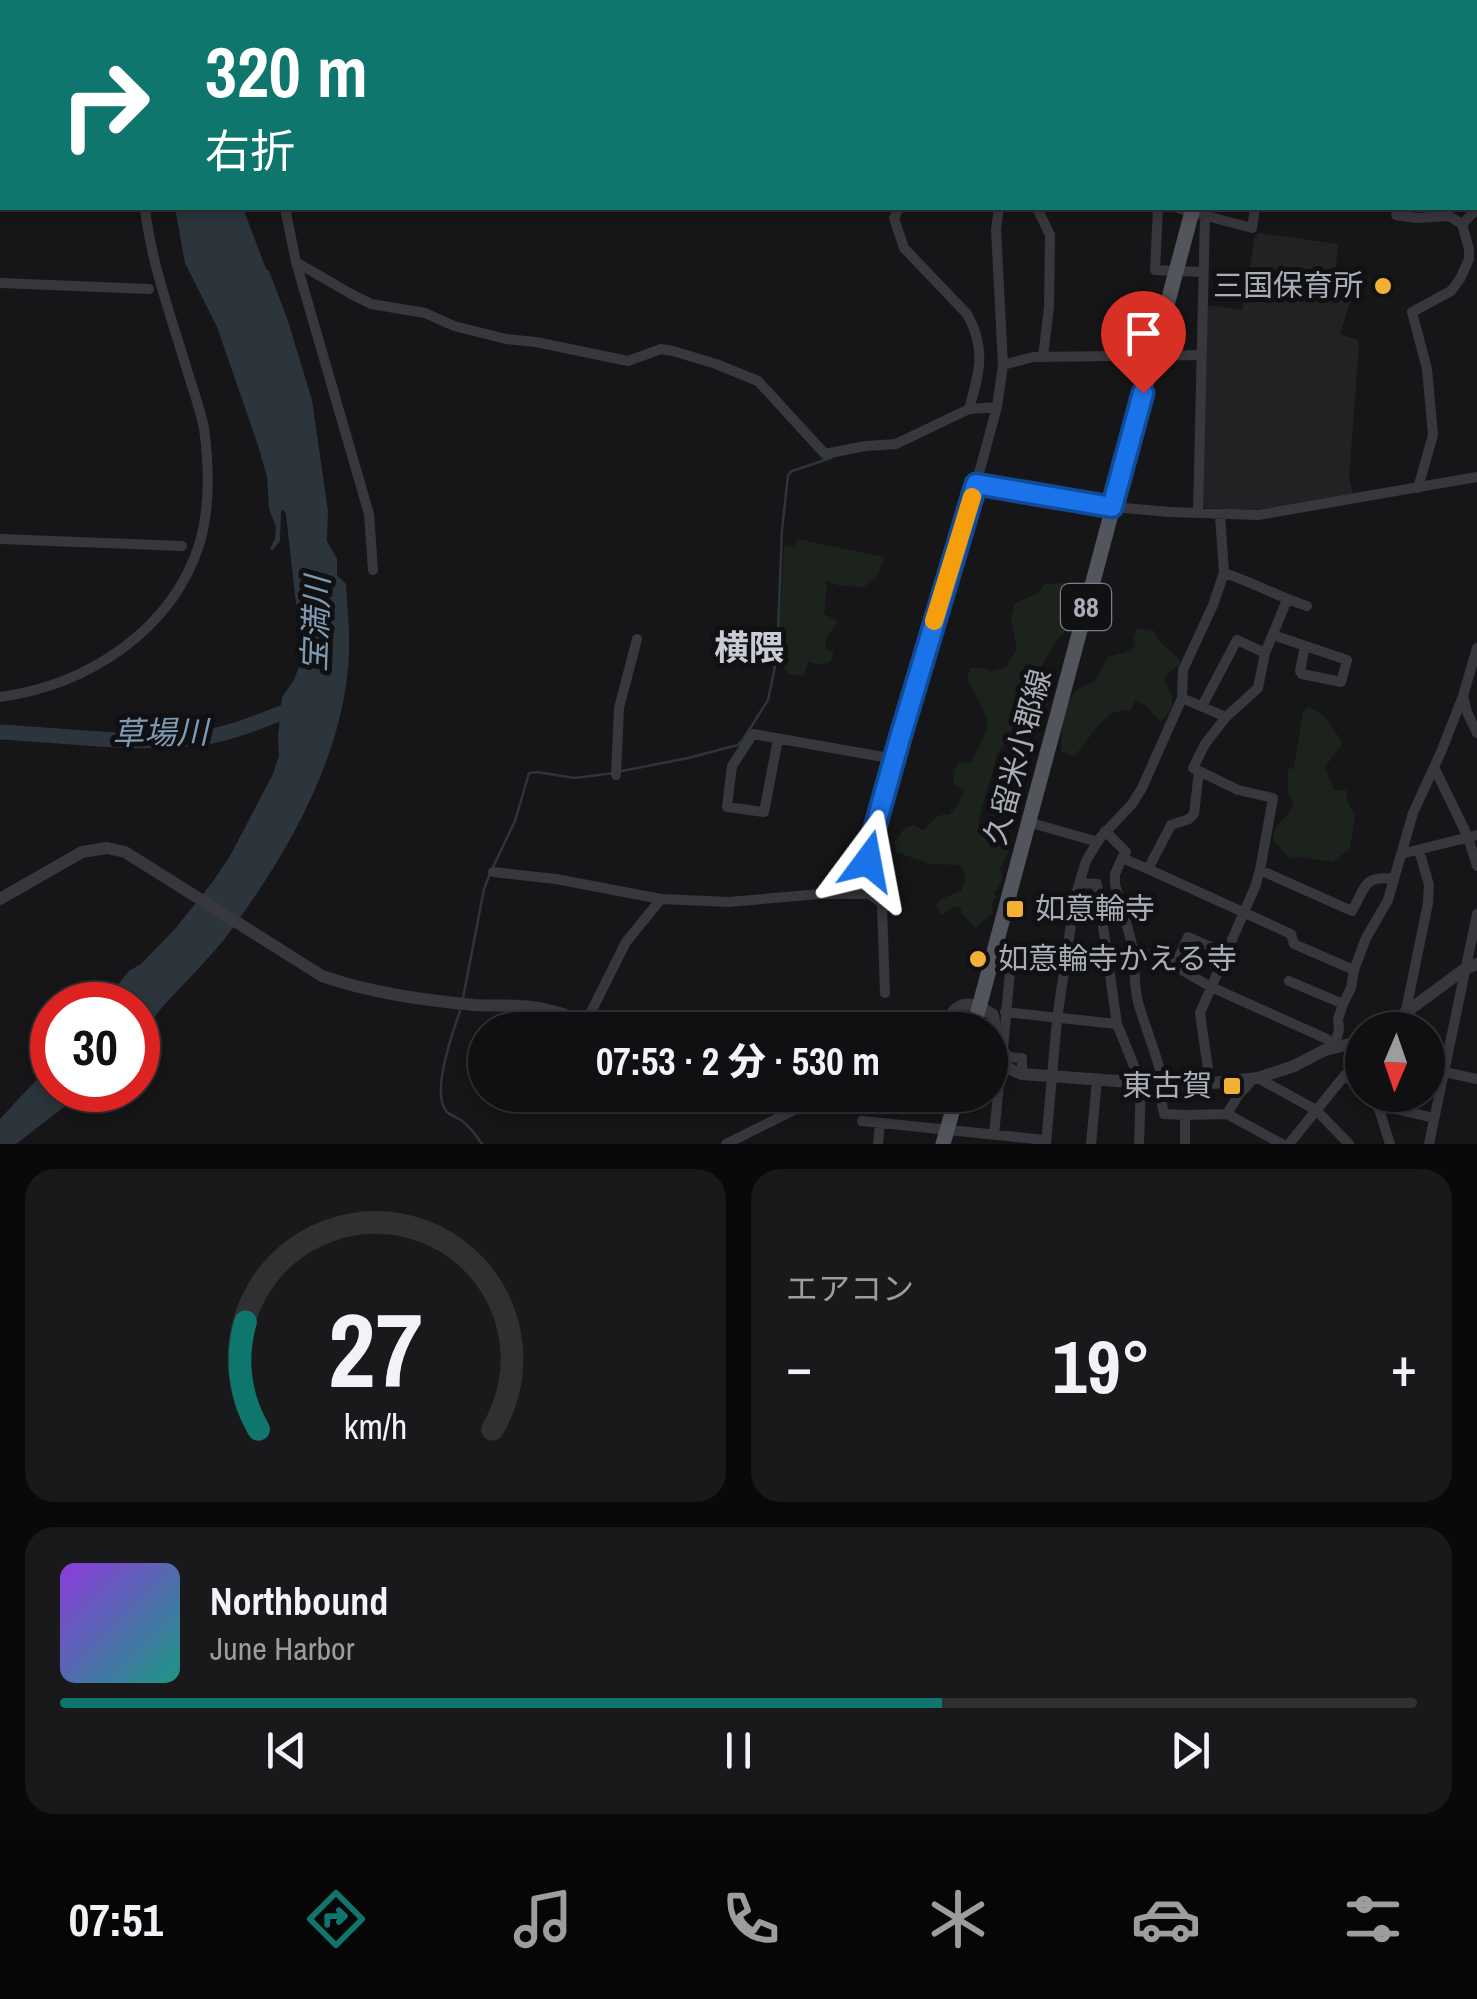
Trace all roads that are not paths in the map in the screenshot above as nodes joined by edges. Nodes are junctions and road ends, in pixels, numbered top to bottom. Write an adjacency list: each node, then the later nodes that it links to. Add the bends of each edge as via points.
1 (146, 210): 41 (street, via 154,260 203,426 207,490 200,540 166,606 136,638 87,671)
2 (284, 210): 12 (street)
3 (898, 210): 22 (street, via 894,218 904,248 972,322 981,367)
4 (999, 210): 20 (street)
5 (1038, 210): 19 (street, via 1050,235)
6 (1158, 210): 13 (street, via 1155,270)
7 (1192, 210): 8 (street, via 1252,228); 13 (main road, 久留米小郡線 / 88); 14 (street)
8 (1255, 210)
9 (1476, 210): 11 (street)
10 (1396, 215): 11 (street, via 1449,216)
11 (1462, 224): 25 (street, via 1470,259 1460,280 1412,312 1427,369 1432,434)
12 (296, 262): 22 (street, via 372,304 506,339 628,360 673,350 716,364 758,382 822,454 896,444); 31 (street, via 369,514)
13 (1175, 271): 14 (street); 17 (main road, 久留米小郡線 / 88)
14 (1203, 272): 18 (street)
15 (0, 283): 16 (street)
16 (149, 288)
17 (1153, 354): 18 (street); 19 (street); 26 (main road, 久留米小郡線 / 88)
18 (1201, 355): 27 (street)
19 (1043, 357): 20 (street)
20 (1003, 365): 21 (street)
21 (997, 407): 22 (street); 24 (street)
22 (969, 409)
23 (1477, 477): 25 (street)
24 (976, 484): 26 (street); 48 (street)
25 (1418, 488): 28 (street)
26 (1112, 507): 27 (street); 52 (main road, 久留米小郡線 / 88)
27 (1198, 513): 28 (street)
28 (1220, 514): 32 (street)
29 (0, 539): 30 (street)
30 (182, 546)
31 (374, 570)
32 (1224, 573): 33 (street); 42 (street, via 1183,670)
33 (1287, 600): 34 (street); 35 (street)
34 (1307, 606)
35 (1273, 635): 37 (street); 39 (street)
36 (637, 639): 51 (street, via 619,708)
37 (1305, 646): 37 (street, via 1347,660 1342,682 1302,674)
38 (1477, 648): 40 (street)
39 (1265, 652): 43 (street, via 1237,640); 45 (street, via 1258,688)
40 (1463, 696): 44 (street); 49 (street)
41 (0, 697)
42 (1182, 698): 43 (street); 54 (street, via 1142,788)
43 (1202, 706): 45 (street)
44 (1472, 712): 46 (street)
45 (1226, 717): 50 (street, via 1193,768)
46 (1477, 732)
47 (778, 739): 47 (street, via 752,734 746,742 732,766 728,807 764,812); 48 (street)
48 (895, 759): 64 (street, via 868,861)
49 (1434, 767): 53 (street); 56 (street)
50 (1199, 771): 59 (street, via 1194,814 1171,826); 60 (street, via 1273,798)
51 (616, 775)
52 (1028, 822): 54 (street); 70 (main road, 久留米小郡線 / 88)
53 (1473, 836): 55 (street); 58 (street)
54 (1102, 837): 57 (street, via 1126,852); 63 (street)
55 (1420, 850): 56 (street); 89 (street, via 1428,903)
56 (1401, 854): 62 (street)
57 (1122, 858): 59 (street); 69 (street, via 1114,884)
58 (1477, 866)
59 (1148, 869): 67 (street)
60 (1260, 870): 62 (street, via 1352,911 1370,880); 67 (street)
61 (493, 872): 66 (street)
62 (1394, 879): 76 (street)
63 (1080, 883): 71 (street); 72 (street, via 1097,884)
64 (869, 894): 66 (street); 79 (street, via 882,906)
65 (0, 899): 82 (street, via 82,852 107,848 124,852 322,976 352,986)
66 (661, 900): 83 (street, via 626,942)
67 (1242, 912): 73 (street); 76 (street)
68 (1477, 914): 75 (street)
69 (1133, 948): 74 (street); 106 (street, via 1138,1002)
70 (1003, 949): 71 (street); 81 (main road, 久留米小郡線 / 88); 87 (street)
71 (1066, 950): 72 (street); 91 (street)
72 (1106, 952): 92 (street)
73 (1225, 953): 74 (street, via 1188,937); 78 (street)
74 (1175, 966): 78 (street)
75 (1472, 966): 90 (street); 97 (street)
76 (1354, 970): 80 (street)
77 (1289, 981): 80 (street)
78 (1210, 986): 94 (street); 104 (street, via 1200,1013)
79 (885, 993)
80 (1342, 1004): 94 (street)
81 (979, 1007): 84 (street, via 967,1004); 85 (main road, 久留米小郡線 / 88); 86 (street)
82 (556, 1012)
83 (591, 1012)
84 (953, 1012)
85 (978, 1012)
86 (986, 1012)
87 (1005, 1012)
88 (1008, 1012): 91 (street)
89 (1406, 1012)
90 (1409, 1012)
91 (1057, 1018): 92 (street); 100 (street)
92 (1117, 1024): 105 (street)
93 (1345, 1045): 94 (street)
94 (1334, 1047): 101 (street)
95 (1008, 1056): 98 (street, via 1022,1058)
96 (1008, 1068): 98 (street)
97 (1445, 1072): 102 (street)
98 (1022, 1074): 100 (street)
99 (1345, 1075): 107 (street)
100 (1052, 1076): 103 (street); 121 (street)
101 (1254, 1078): 104 (street); 107 (street); 114 (street)
102 (1477, 1078)
103 (1097, 1080): 105 (street); 124 (street)
104 (1210, 1083): 106 (street)
105 (1141, 1084): 106 (street); 125 (street)
106 (1161, 1086): 115 (street, via 1164,1114)
107 (1316, 1110): 127 (street); 128 (street)
108 (790, 1112): 122 (street)
109 (952, 1112): 120 (main road)
110 (996, 1112): 119 (street)
111 (1386, 1112): 129 (street)
112 (1413, 1112): 116 (street)
113 (1435, 1112): 116 (street)
114 (1227, 1114): 115 (street); 127 (street)
115 (1185, 1115): 126 (street)
116 (1434, 1118): 130 (street)
117 (862, 1121): 118 (street)
118 (880, 1123): 120 (street); 123 (street)
119 (994, 1135): 120 (street); 121 (street)
120 (945, 1137)
121 (1046, 1142)
122 (726, 1144)
123 (878, 1144)
124 (1092, 1144)
125 (1139, 1144)
126 (1185, 1144)
127 (1285, 1144)
128 (1349, 1144)
129 (1390, 1144)
130 (1429, 1144)

